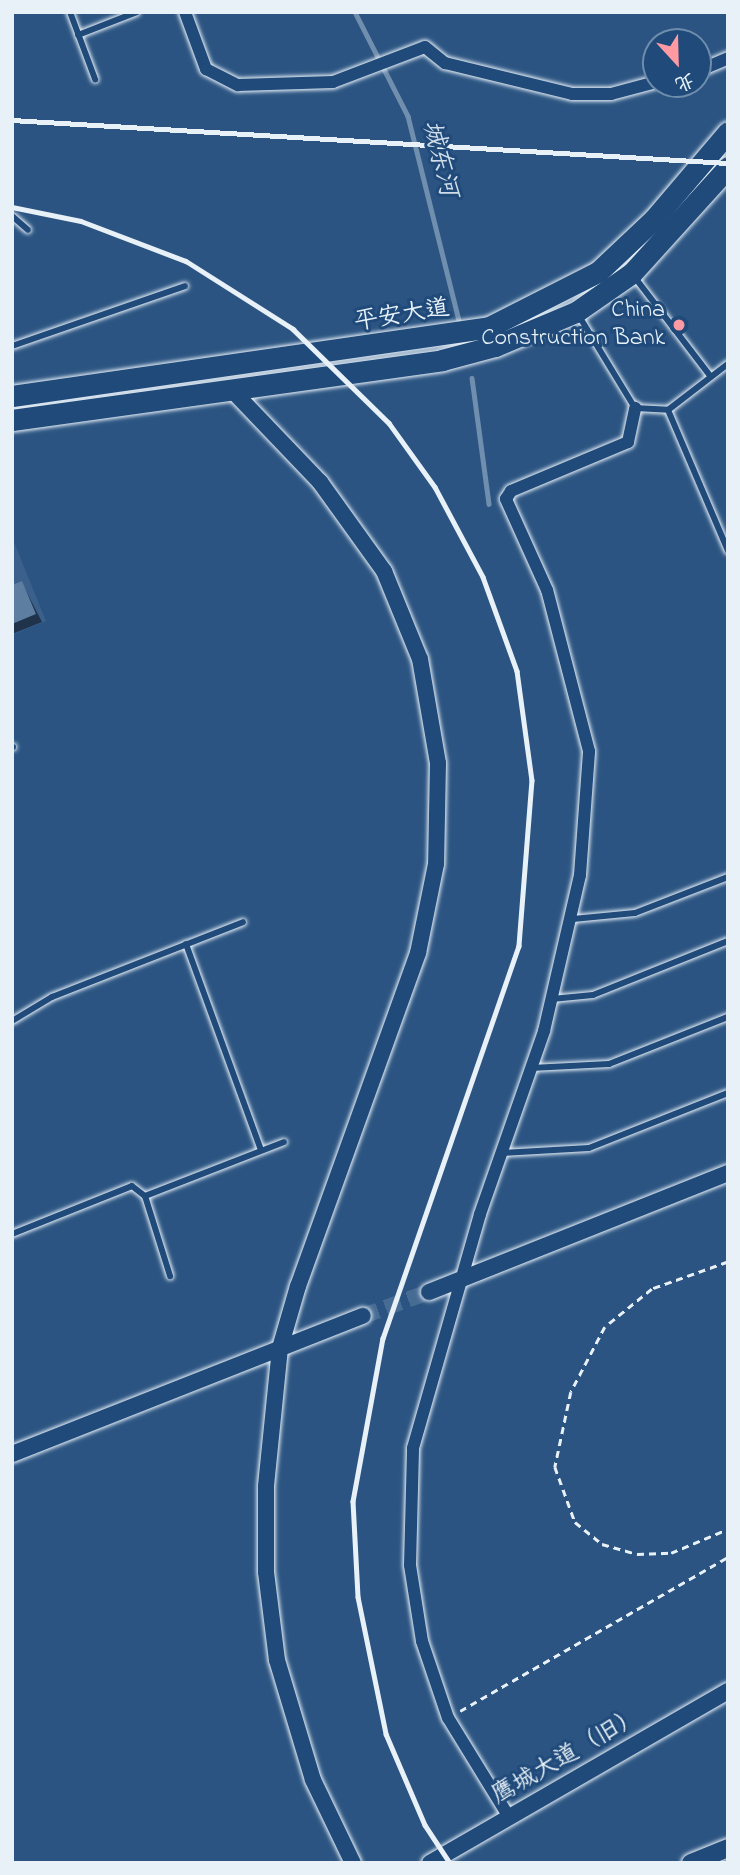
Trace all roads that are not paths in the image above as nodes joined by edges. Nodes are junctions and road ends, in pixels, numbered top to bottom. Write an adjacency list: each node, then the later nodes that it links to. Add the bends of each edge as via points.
1 (69, 12): 4 (lane)
2 (137, 12): 4 (lane)
3 (185, 12): 6 (street, via 206,69 222,81 314,85 425,47 445,63 589,96)
4 (78, 34): 5 (lane)
5 (94, 79)
6 (642, 85)
7 (728, 132): 18 (main road, 平安大道, via 654,219 598,272 489,327)
8 (728, 167): 11 (main road, 平安大道)
9 (12, 216): 10 (lane)
10 (28, 230)
11 (632, 274): 13 (main road, 平安大道); 16 (lane)
12 (185, 286): 14 (lane)
13 (576, 312): 17 (main road, 平安大道, via 495,346 442,360); 19 (lane)
14 (12, 346)
15 (728, 365): 16 (lane)
16 (711, 377): 20 (lane)
17 (231, 389): 21 (main road, 平安大道); 43 (street, via 344,511 397,596 428,687 440,798 436,864 418,953 340,1158)
18 (12, 396)
19 (635, 408): 20 (lane); 24 (street, via 628,442 511,491 506,499 547,590 589,751)
20 (668, 410): 22 (lane)
21 (12, 421)
22 (728, 551)
23 (728, 877): 24 (lane, via 635,913)
24 (573, 919): 28 (street)
25 (243, 922): 27 (lane)
26 (728, 941): 28 (lane, via 593,995)
27 (186, 944): 30 (lane, via 52,997); 34 (lane)
28 (552, 999): 31 (street)
29 (728, 1017): 31 (lane, via 609,1064)
30 (12, 1021)
31 (531, 1068): 35 (street)
32 (728, 1093): 35 (lane, via 589,1148)
33 (284, 1142): 34 (lane)
34 (261, 1150): 37 (lane)
35 (502, 1153): 40 (street)
36 (728, 1173): 40 (street)
37 (145, 1196): 38 (lane, via 132,1186); 39 (lane)
38 (12, 1234)
39 (170, 1276)
40 (461, 1279): 41 (street); 46 (street, via 413,1448 409,1521 422,1641 448,1717)
41 (429, 1292)
42 (363, 1316): 43 (street)
43 (280, 1349): 44 (street); 48 (street, via 266,1487 269,1610 296,1732)
44 (12, 1454)
45 (728, 1691): 46 (street, 鹰城大道（旧）)
46 (509, 1817): 49 (street, 鹰城大道（旧）)
47 (728, 1848): 50 (main road)
48 (353, 1863)
49 (430, 1863)
50 (691, 1863)

